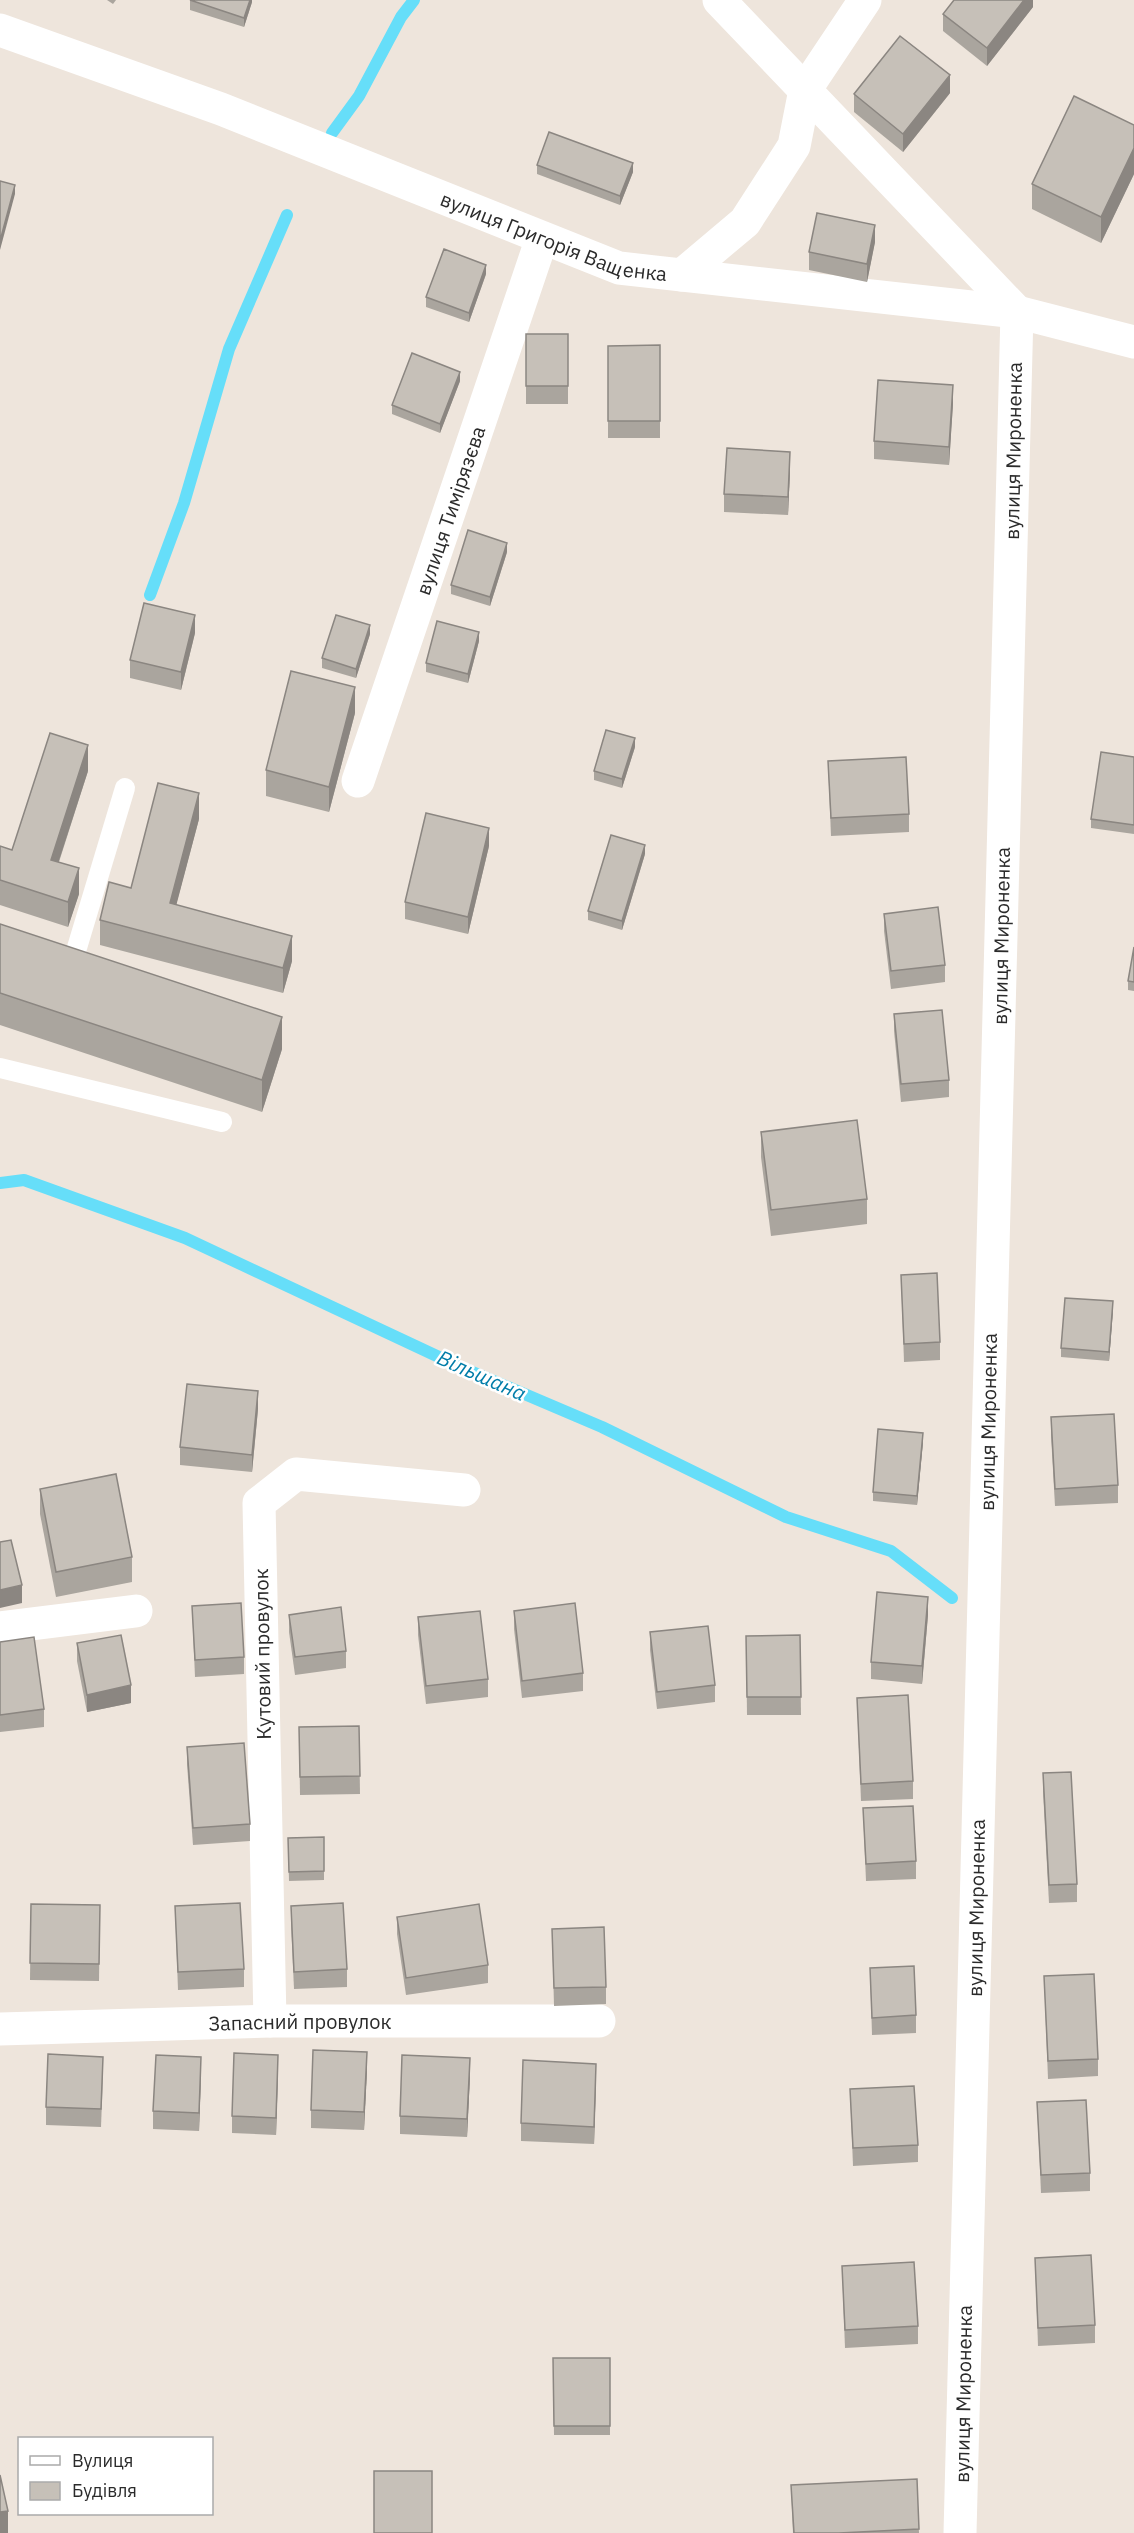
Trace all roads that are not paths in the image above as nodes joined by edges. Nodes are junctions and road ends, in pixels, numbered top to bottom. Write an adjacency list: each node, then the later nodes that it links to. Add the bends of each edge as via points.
1 (718, 0): 4 (street)
2 (865, 0): 4 (street)
3 (0, 30): 5 (street, вулиця Григорія Ващенка, via 221,109)
4 (805, 90): 6 (street, via 794,146 745,222); 7 (street)
5 (542, 238): 6 (street, вулиця Григорія Ващенка, via 619,268); 9 (street, вулиця Тимірязєва)
6 (682, 275): 7 (street, вулиця Григорія Ващенка)
7 (1017, 312): 8 (street, вулиця Григорія Ващенка); 22 (street, вулиця Мироненка)
8 (1134, 342)
9 (358, 781)
10 (125, 788): 12 (lane)
11 (54, 943): 12 (lane)
12 (76, 951): 13 (lane)
13 (99, 959)
14 (0, 1068): 15 (lane)
15 (222, 1122)
16 (464, 1490): 19 (street, Кутовий провулок, via 296,1474 259,1503)
17 (136, 1611): 18 (street)
18 (0, 1628)
19 (270, 2021): 20 (street, Запасний провулок); 21 (street, Запасний провулок)
20 (599, 2021)
21 (0, 2030)
22 (960, 2533)

